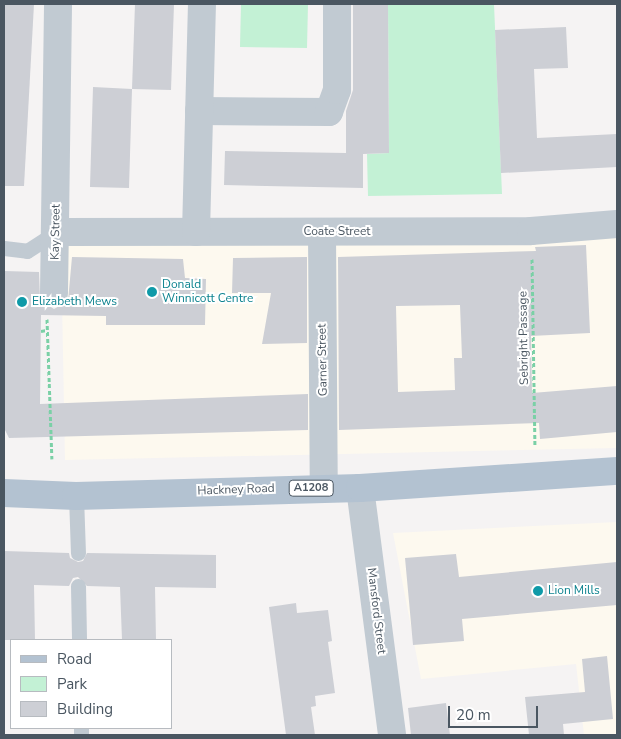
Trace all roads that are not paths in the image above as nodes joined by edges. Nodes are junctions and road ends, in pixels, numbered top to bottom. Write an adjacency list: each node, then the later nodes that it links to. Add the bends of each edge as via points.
1 (58, 4): 6 (street, Kay Street)
2 (202, 4): 4 (street)
3 (338, 4): 4 (street, via 337,90 329,112)
4 (199, 111): 7 (street)
5 (617, 224): 8 (street, Coate Street, via 531,231)
6 (56, 232): 7 (street, Coate Street); 9 (lane, via 27,251); 10 (street, Kay Street)
7 (196, 232): 8 (street, Coate Street)
8 (322, 232): 12 (street, Garner Street)
9 (4, 248)
10 (54, 293)
11 (617, 471): 13 (main road, Hackney Road / A1208)
12 (324, 488): 13 (main road, Hackney Road / A1208); 15 (main road, Hackney Road / A1208)
13 (360, 488): 19 (street, Mansford Street)
14 (4, 493): 15 (main road, Hackney Road / A1208)
15 (76, 496): 16 (lane)
16 (78, 553)
17 (78, 586): 18 (lane)
18 (80, 639)
19 (392, 735)

